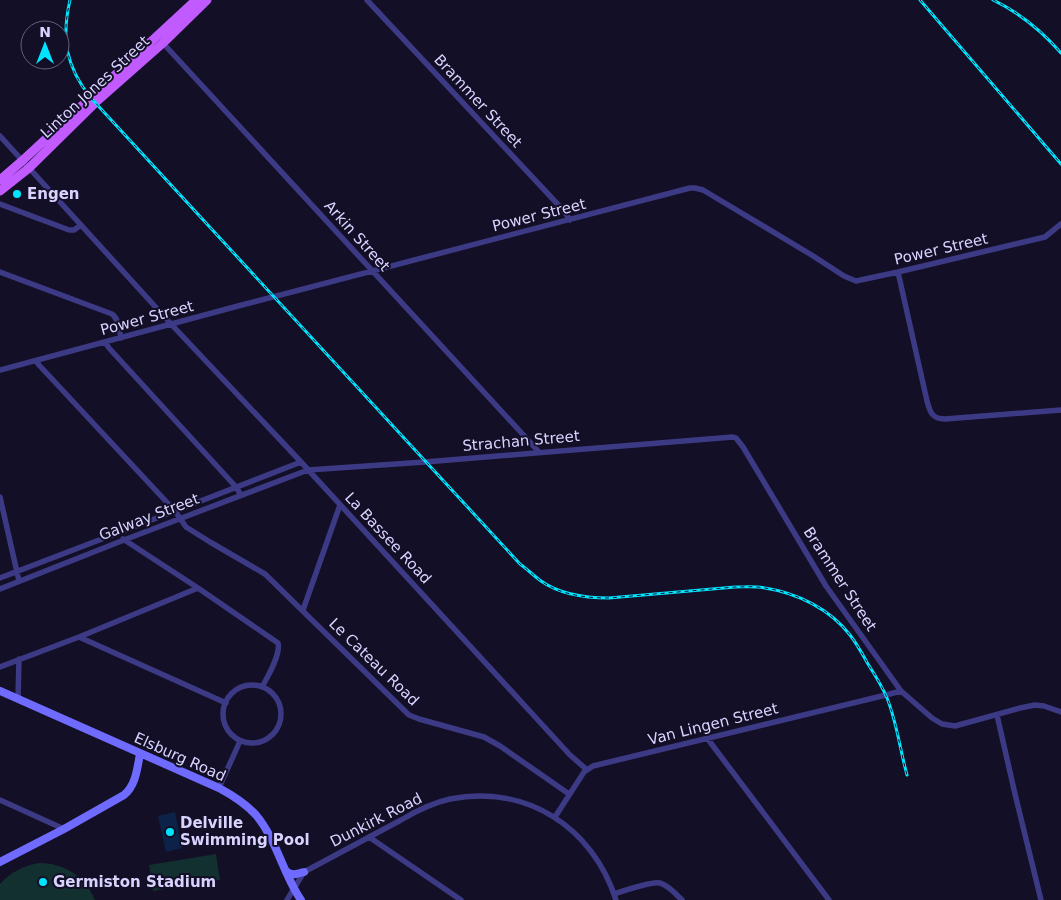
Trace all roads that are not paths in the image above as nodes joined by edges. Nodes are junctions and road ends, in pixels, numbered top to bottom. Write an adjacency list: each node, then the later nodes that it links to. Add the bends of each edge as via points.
1 (367, 0): 10 (street, Brammer Street)
2 (201, 1): 3 (main road, Linton Jones Street)
3 (160, 39): 5 (main road, Linton Jones Street); 6 (main road, Linton Jones Street); 14 (street, Arkin Street)
4 (0, 136): 5 (street, La Bassee Road)
5 (22, 161): 6 (street, La Bassee Road); 7 (main road, Linton Jones Street)
6 (29, 168): 8 (main road, Linton Jones Street); 12 (street, La Bassee Road)
7 (0, 180)
8 (0, 191)
9 (0, 204): 12 (street, via 69,230)
10 (570, 220): 14 (street, Power Street); 15 (street, Power Street, via 699,188 853,280)
11 (1061, 224): 15 (street, Power Street, via 1045,237)
12 (81, 225): 16 (street, La Bassee Road)
13 (0, 272): 17 (street, via 112,314)
14 (373, 272): 16 (street, Power Street); 23 (street, Arkin Street)
15 (898, 272): 21 (street, via 930,411 937,418)
16 (171, 324): 17 (street, Power Street); 24 (street, La Bassee Road)
17 (121, 338): 18 (street, Power Street)
18 (105, 342): 19 (street, Power Street); 26 (street)
19 (36, 361): 20 (street, Power Street); 30 (street)
20 (0, 370)
21 (1061, 410)
22 (736, 438): 23 (street, Strachan Street); 45 (street, Brammer Street, via 826,586)
23 (539, 452): 25 (street, Strachan Street)
24 (301, 462): 25 (street, La Bassee Road); 26 (street, Galway Street)
25 (308, 470): 27 (street, Galway Street); 29 (street, La Bassee Road)
26 (236, 487): 27 (street); 30 (street, Galway Street)
27 (241, 495): 31 (street, Galway Street)
28 (0, 497): 34 (street)
29 (340, 505): 39 (street); 53 (street, La Bassee Road)
30 (175, 512): 31 (street); 32 (street, Galway Street)
31 (179, 519): 33 (street, Galway Street); 39 (street, Le Cateau Road, via 186,527 265,574)
32 (116, 534): 33 (street); 34 (street, Galway Street)
33 (124, 540): 36 (street, Galway Street); 37 (street)
34 (16, 572): 35 (street, Galway Street); 36 (street)
35 (0, 578)
36 (19, 582): 38 (street, Galway Street)
37 (198, 588): 40 (street); 43 (street, via 278,642 278,653)
38 (0, 589)
39 (303, 610): 55 (street, Le Cateau Road, via 408,715 489,739)
40 (79, 637): 41 (street); 47 (street)
41 (19, 659): 42 (street); 46 (street)
42 (0, 667)
43 (262, 687): 47 (street, via 241,688); 51 (street, via 273,694 280,705 280,724 263,742)
44 (0, 691): 46 (main road, Elsburg Road)
45 (901, 691): 49 (street, Brammer Street, via 946,726); 50 (street, Van Lingen Street)
46 (18, 699): 52 (main road, Elsburg Road)
47 (226, 703): 51 (street, via 224,724)
48 (1061, 712): 49 (street, via 1040,705)
49 (997, 715): 70 (street)
50 (707, 738): 53 (street, Van Lingen Street, via 597,764); 69 (street)
51 (240, 741): 54 (street)
52 (140, 754): 54 (main road, Elsburg Road); 58 (main road, via 135,780 128,792)
53 (586, 770): 55 (street)
54 (219, 788): 61 (main road, Elsburg Road, via 255,815 269,835)
55 (569, 794): 57 (street)
56 (0, 800): 58 (street)
57 (555, 817): 59 (street, Dunkirk Road, via 510,800 467,797 430,805); 64 (street, Dunkirk Road, via 590,849 608,878)
58 (64, 829): 60 (main road)
59 (369, 837): 62 (street, Dunkirk Road); 67 (street)
60 (0, 862)
61 (286, 871): 62 (main road, via 294,874); 63 (main road, Elsburg Road)
62 (304, 872): 63 (street)
63 (294, 890): 65 (street); 66 (main road, Elsburg Road)
64 (615, 897): 68 (street, via 660,883)
65 (287, 900)
66 (301, 900)
67 (461, 900)
68 (682, 900)
69 (829, 900)
70 (1041, 900)

